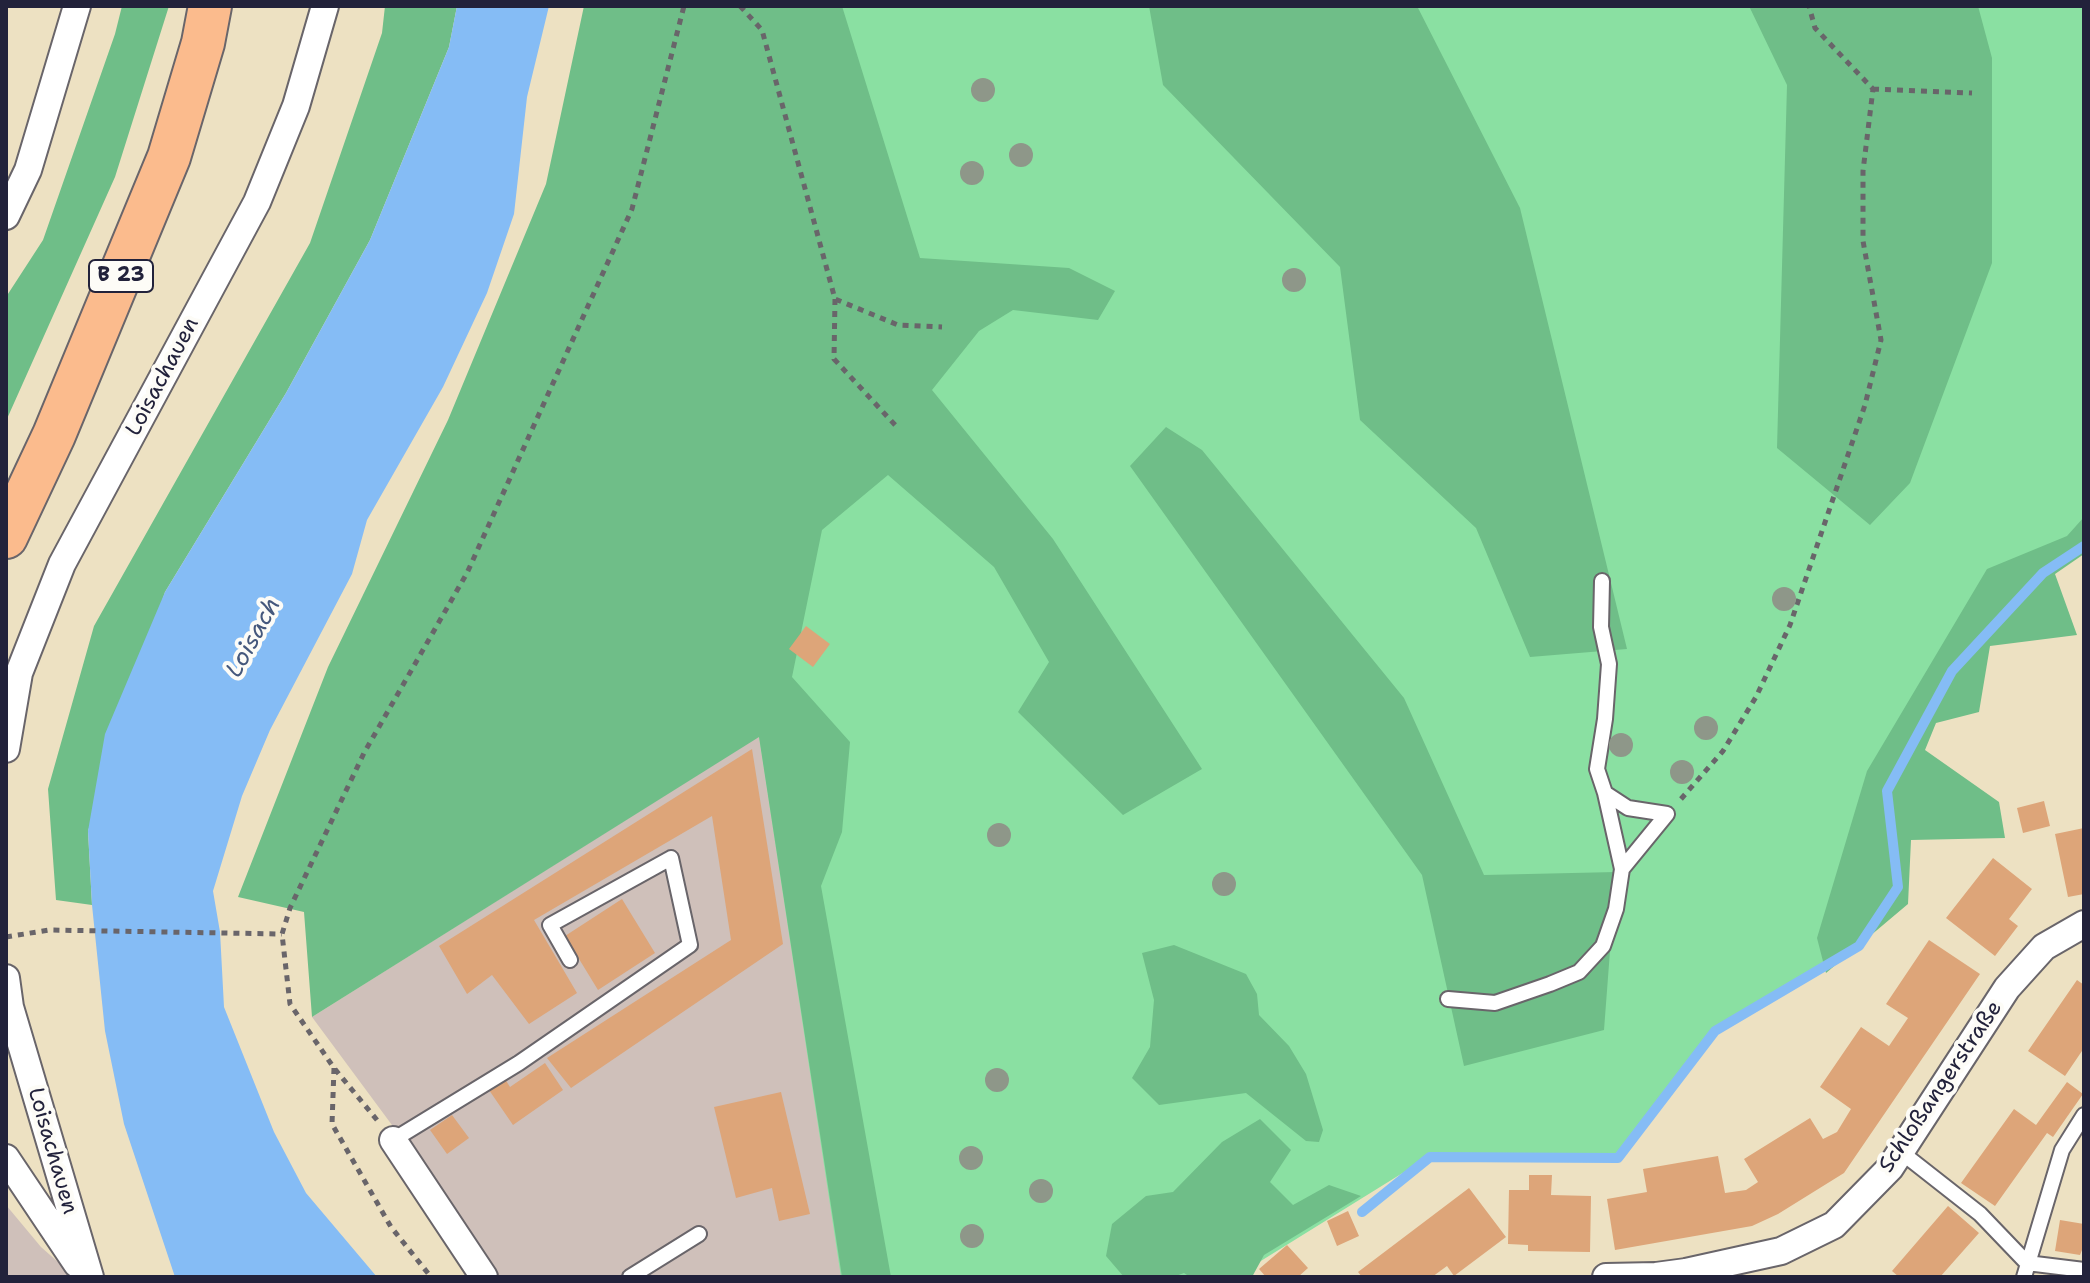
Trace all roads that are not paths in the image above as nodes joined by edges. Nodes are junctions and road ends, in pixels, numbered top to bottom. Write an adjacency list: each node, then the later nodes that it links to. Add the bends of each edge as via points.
1 (77, 6): 4 (street, via 28,170)
2 (210, 6): 5 (main road, B 23, via 169,157)
3 (325, 6): 7 (street, Loisachauen, via 296,106 257,202 62,564 19,673)
4 (6, 216)
5 (6, 537)
6 (1602, 581): 8 (lane, via 1601,627 1609,664 1597,769)
7 (6, 749)
8 (1605, 793): 9 (lane); 9 (lane, via 1628,808 1667,814)
9 (1622, 869): 13 (lane, via 1603,946 1579,972 1495,1003)
10 (2084, 924): 16 (street, Schloßangerstraße, via 2044,947 2007,988)
11 (570, 960): 15 (lane, via 550,925 671,858 690,945 519,1063)
12 (6, 978): 21 (street, Loisachauen)
13 (1448, 999)
14 (2084, 1115): 19 (lane, via 2062,1150)
15 (393, 1140): 22 (street)
16 (1901, 1152): 19 (lane, via 1980,1214); 24 (street, Schloßangerstraße, via 1834,1225 1781,1251 1686,1272)
17 (6, 1158): 21 (street, Loisachauen)
18 (699, 1234): 23 (lane)
19 (2025, 1270): 20 (lane)
20 (2084, 1270)
21 (88, 1277)
22 (484, 1277)
23 (630, 1277)
24 (1606, 1277)

